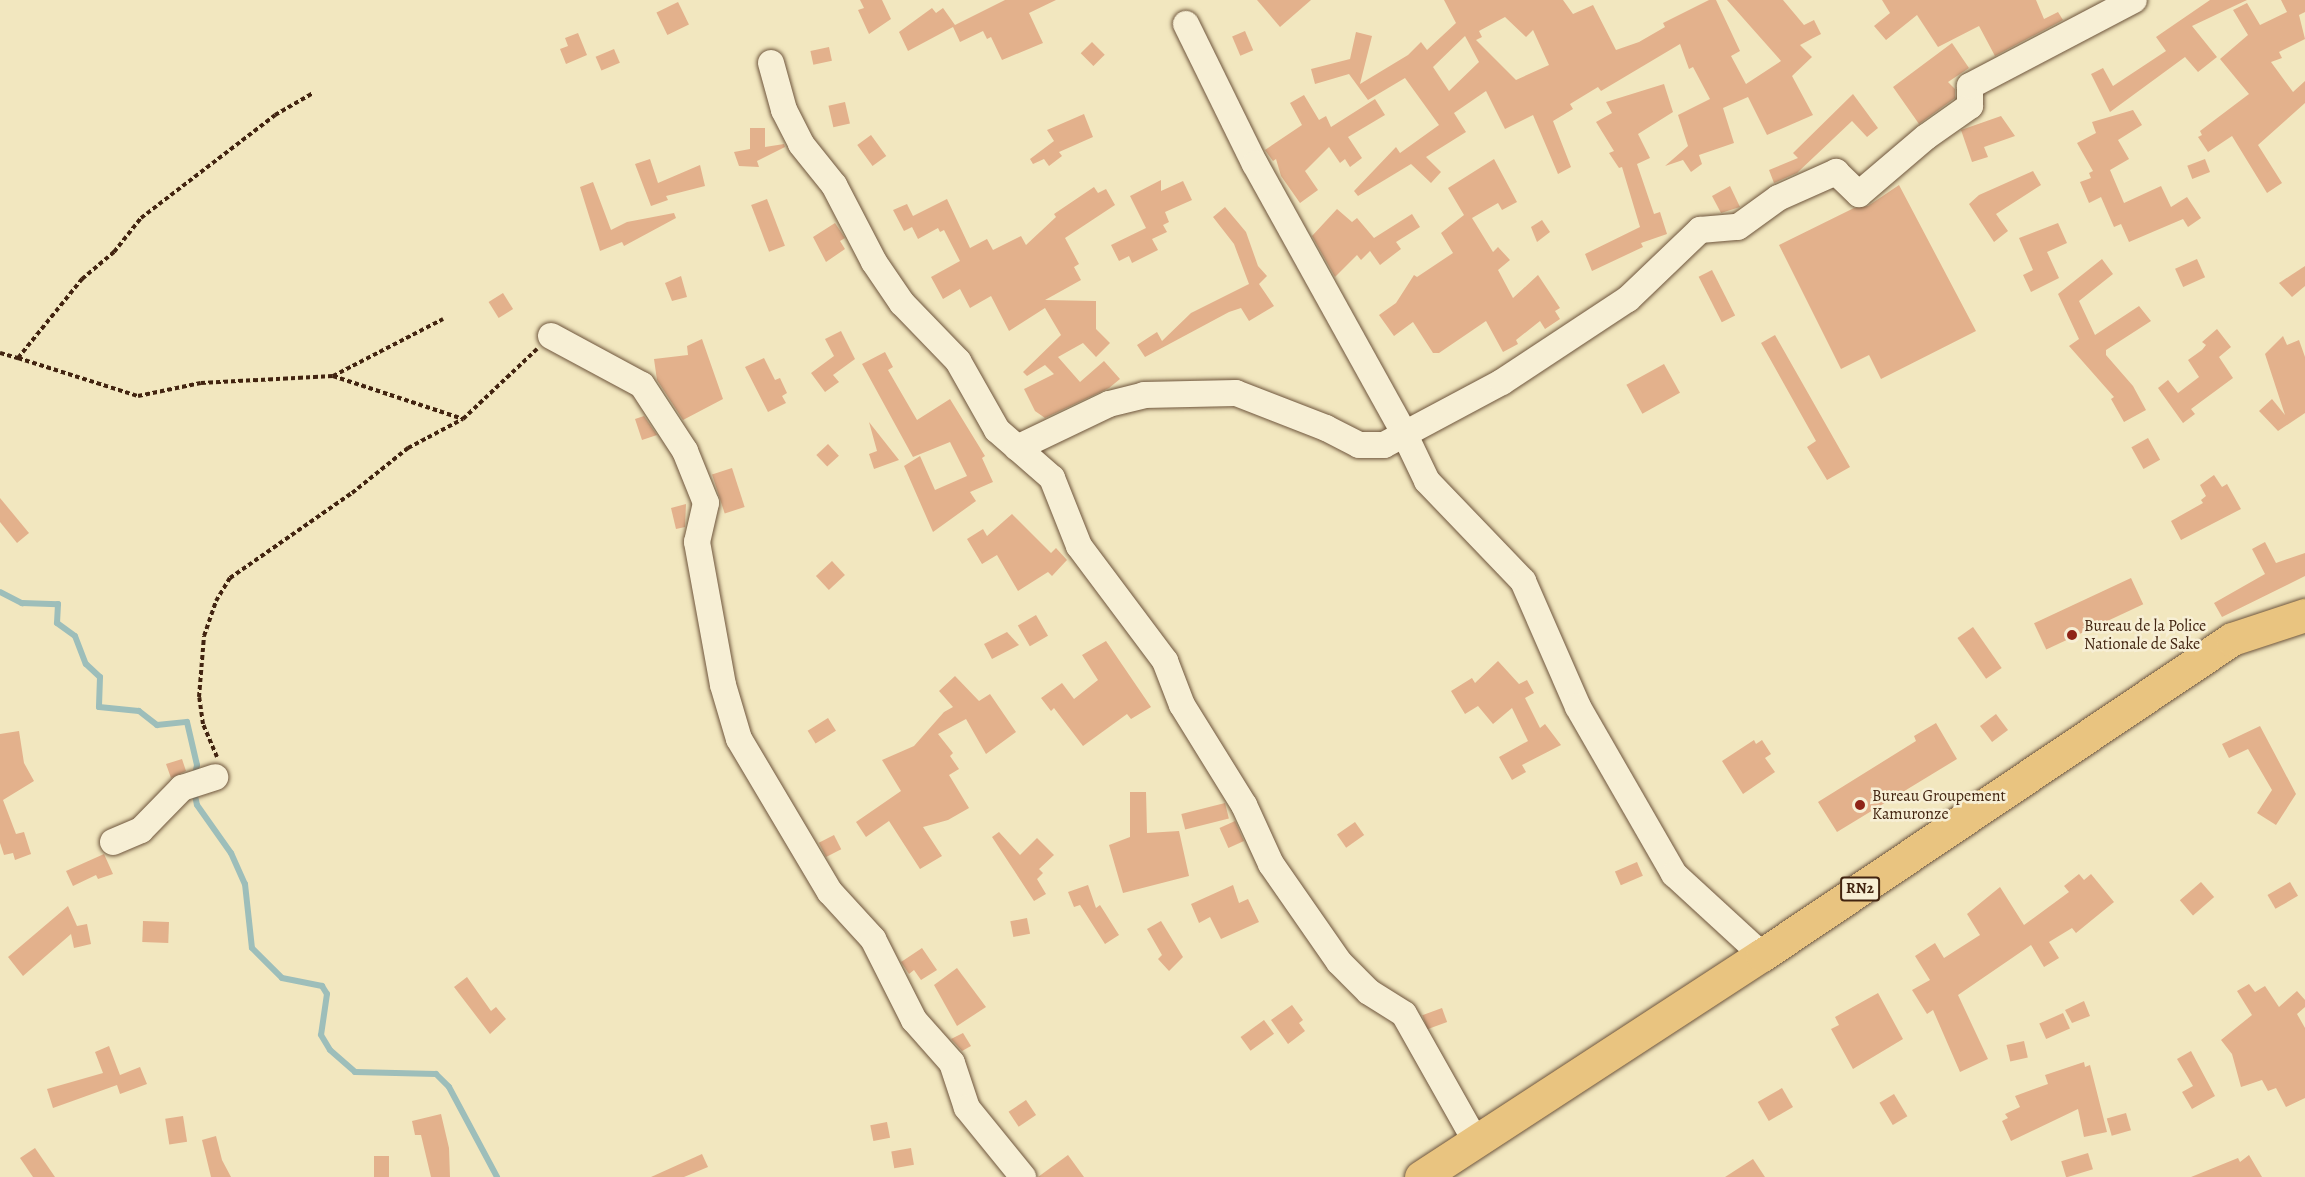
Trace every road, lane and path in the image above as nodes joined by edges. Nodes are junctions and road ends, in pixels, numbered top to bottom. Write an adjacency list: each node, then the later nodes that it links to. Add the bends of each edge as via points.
1 (2134, 0): 11 (street, via 1970,86 1970,106 1926,137 1859,194 1836,172 1778,198 1738,227 1700,230 1628,299 1502,382)
2 (1186, 24): 11 (street, via 1255,164)
3 (771, 63): 12 (street, via 784,110 801,144 834,185 874,262 903,303 958,361 997,430)
4 (314, 93): 8 (path, via 275,115 141,219 114,252 82,279)
5 (443, 319): 9 (path)
6 (551, 336): 10 (path); 18 (street, via 642,385 685,451 706,502 697,542 723,685 739,739 830,892 873,939 914,1020 952,1063 967,1108)
7 (0, 353): 8 (path)
8 (18, 358): 9 (path, via 138,396 201,383)
9 (333, 376): 10 (path)
10 (463, 419): 14 (path, via 408,448 352,493 230,578 216,601 204,636 199,697 203,724 217,756)
11 (1405, 435): 12 (street, via 1384,445 1359,445 1236,393 1144,395 1109,404); 16 (street, via 1427,482 1523,581 1578,707 1674,874)
12 (1017, 448): 17 (street, via 1052,478 1079,546 1165,661 1182,705 1244,805 1271,864 1311,925 1339,962 1370,992 1404,1014)
13 (2305, 615): 16 (highway, RN2, via 2232,639)
14 (215, 777): 15 (street, via 182,788 141,830)
15 (113, 842)
16 (1762, 955): 17 (highway, RN2)
17 (1476, 1142): 19 (highway, RN2)
18 (1023, 1177)
19 (1422, 1177)

